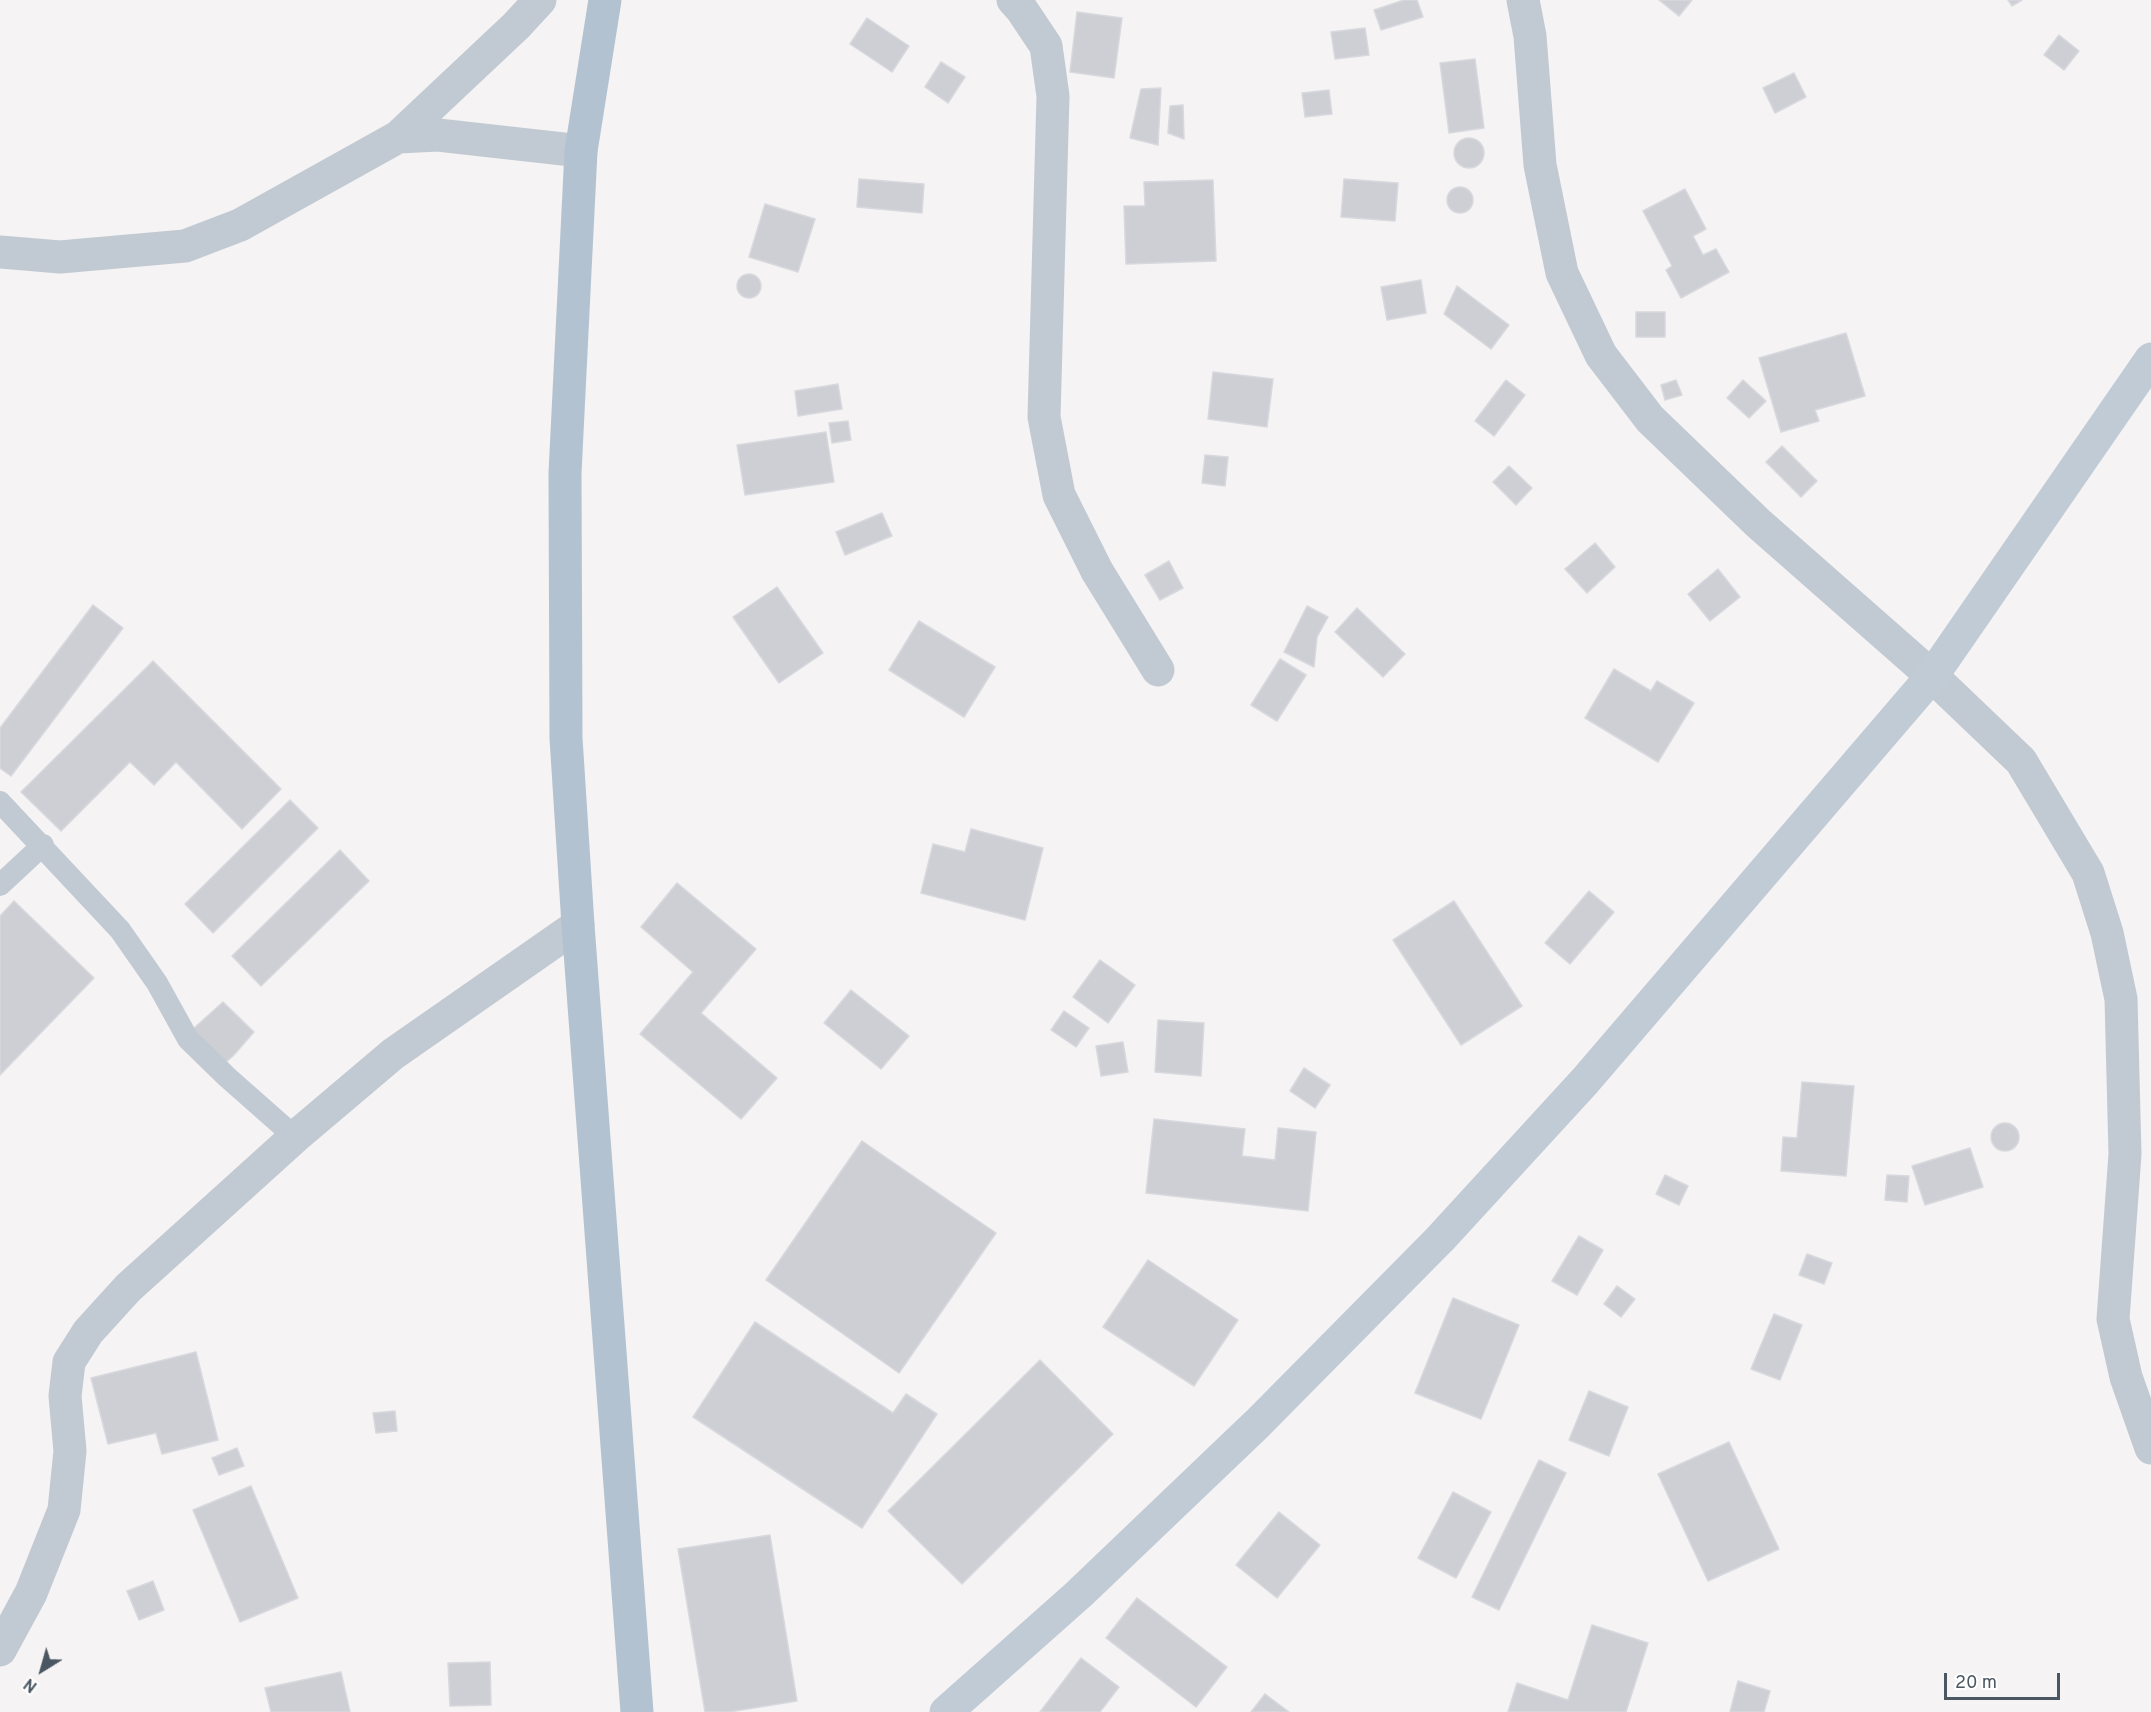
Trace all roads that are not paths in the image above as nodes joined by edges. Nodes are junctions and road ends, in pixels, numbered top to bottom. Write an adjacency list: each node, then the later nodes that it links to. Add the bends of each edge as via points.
1 (540, 0): 5 (street)
2 (605, 0): 6 (main road)
3 (1013, 0): 9 (street, via 1046,46 1053,96 1044,417 1059,495 1097,571)
4 (1523, 0): 10 (street, via 1530,36 1540,165 1562,273 1601,355 1650,419 1758,523)
5 (398, 137): 6 (street, via 438,135); 7 (street, via 240,225 185,246 60,257)
6 (581, 151): 14 (main road, via 565,473 566,738)
7 (0, 252)
8 (2151, 359): 10 (street)
9 (1158, 670)
10 (1932, 676): 16 (street, via 2021,760 2088,873 2107,933 2121,999 2125,1154 2113,1319 2126,1377); 19 (street, via 1585,1081 1440,1239 1250,1431 1079,1594)
11 (0, 802): 12 (lane)
12 (43, 846): 13 (lane); 15 (lane, via 120,930 157,982 188,1039)
13 (0, 885)
14 (578, 924): 15 (street, via 393,1054); 18 (main road)
15 (295, 1137): 17 (street, via 128,1288 88,1332 69,1362 65,1396 70,1451 64,1510 31,1593)
16 (2151, 1448)
17 (0, 1650)
18 (637, 1712)
19 (945, 1712)

